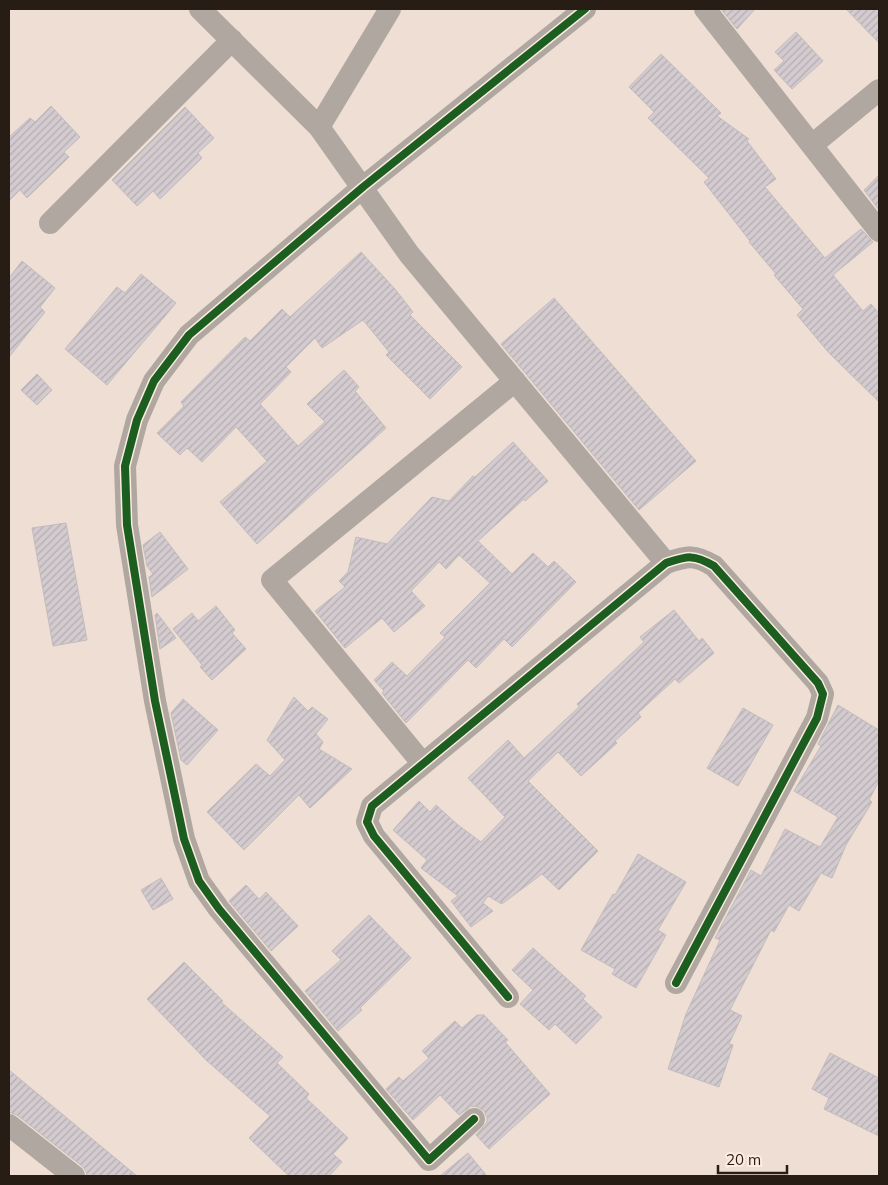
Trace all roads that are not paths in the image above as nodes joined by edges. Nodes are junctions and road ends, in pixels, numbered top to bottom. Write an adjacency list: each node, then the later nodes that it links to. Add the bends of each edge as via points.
1 (200, 9): 5 (street)
2 (390, 9): 7 (street)
3 (585, 9): 9 (street)
4 (705, 9): 8 (street)
5 (232, 40): 7 (street); 10 (street)
6 (879, 90): 8 (street)
7 (319, 127): 9 (street)
8 (812, 145): 11 (street)
9 (363, 187): 12 (street, via 409,254); 17 (street, via 188,335 154,381 137,420 125,466 127,525 155,701 184,839 199,880 429,1160)
10 (50, 223)
11 (879, 230)
12 (515, 381): 13 (street); 14 (street, via 272,580)
13 (666, 563): 14 (street); 15 (street, via 682,558 700,558 714,566 818,683 823,694 817,718)
14 (423, 764): 16 (street, via 372,806 367,822 374,836)
15 (676, 982)
16 (508, 997)
17 (474, 1119)
18 (9, 1125): 19 (street)
19 (74, 1176)

